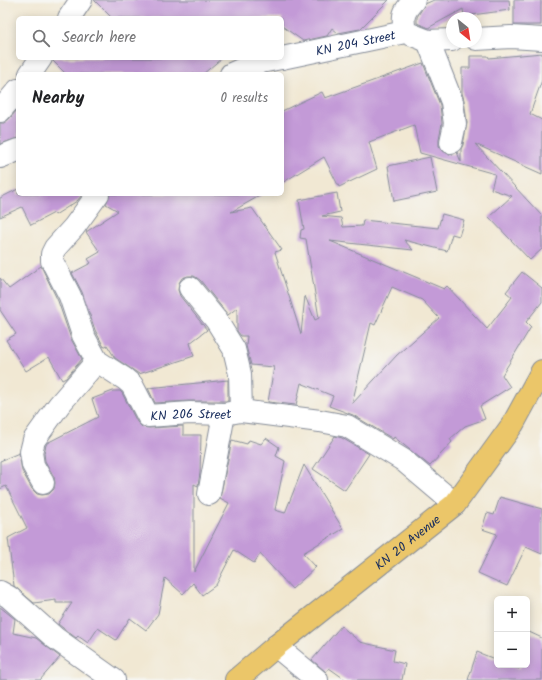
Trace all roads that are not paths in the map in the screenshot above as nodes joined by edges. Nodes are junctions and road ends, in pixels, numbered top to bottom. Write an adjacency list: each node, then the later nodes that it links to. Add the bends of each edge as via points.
1 (81, 0): 3 (street)
2 (414, 0): 4 (street, via 405,10)
3 (70, 16)
4 (405, 32): 8 (street, KN 204 Street); 9 (street, KN 204 Street)
5 (482, 38): 6 (street, via 511,36)
6 (542, 39)
7 (446, 40): 8 (street, KN 204 Street)
8 (428, 41): 16 (street, via 452,102 455,124)
9 (284, 58)
10 (40, 60): 12 (street)
11 (272, 60): 13 (street, KN 204 Street, via 256,63)
12 (31, 72)
13 (236, 72)
14 (16, 92): 15 (street)
15 (0, 112)
16 (451, 142)
17 (16, 151): 18 (street)
18 (0, 157)
19 (97, 196): 21 (street, via 55,248 52,261 70,296 83,335)
20 (190, 288): 23 (street, via 216,320 234,349 240,374)
21 (97, 362): 23 (street, KN 206 Street, via 132,385 148,416); 24 (street, via 59,405 34,440 33,465)
22 (542, 371): 26 (main road, KN 20 Avenue, via 514,424)
23 (232, 412): 25 (street); 26 (street, KN 206 Street, via 347,426 403,460)
24 (43, 483)
25 (209, 494)
26 (455, 504): 28 (main road, KN 20 Avenue)
27 (0, 592): 29 (street, via 55,638)
28 (276, 646): 30 (main road, KN 20 Avenue); 31 (street)
29 (114, 680)
30 (236, 680)
31 (317, 680)

